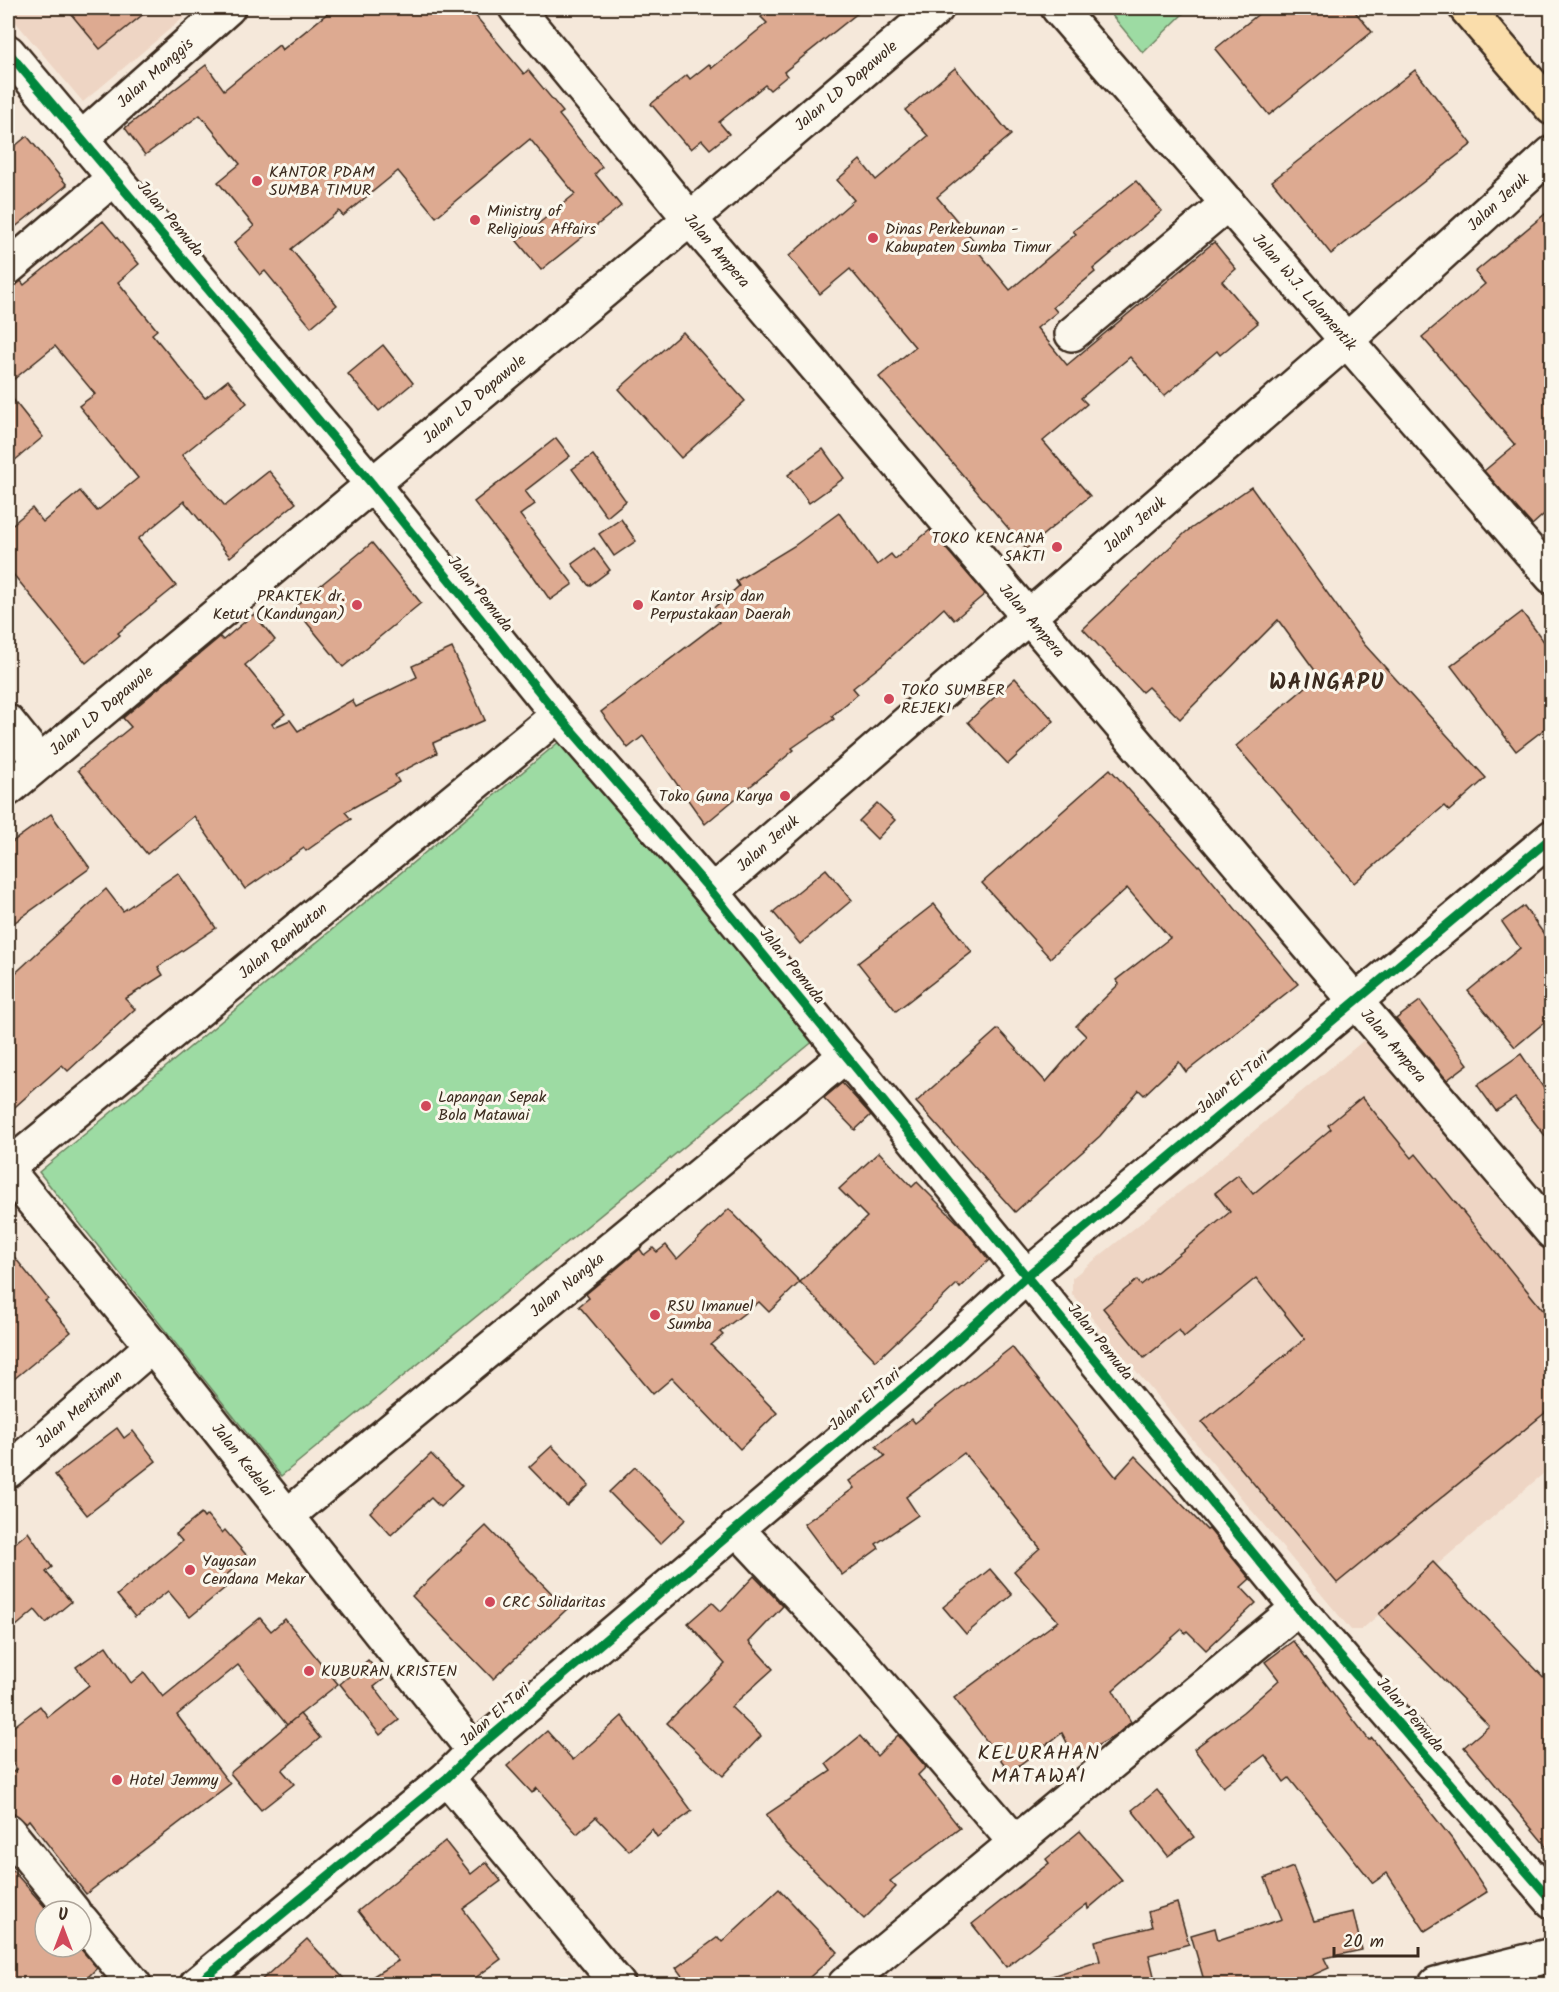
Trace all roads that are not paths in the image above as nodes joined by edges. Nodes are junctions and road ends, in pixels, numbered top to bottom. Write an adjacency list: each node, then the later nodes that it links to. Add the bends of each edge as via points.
1 (228, 8): 8 (street, Jalan Manggis)
2 (516, 8): 12 (street, Jalan Ampera)
3 (937, 8): 12 (street, Jalan LD Dapawole)
4 (1058, 8): 11 (street, Jalan W.J. Lalamentik)
5 (1466, 8): 7 (highway)
6 (8, 52): 8 (street, Jalan Pemuda)
7 (1551, 108)
8 (82, 138): 10 (street, Jalan Pemuda)
9 (1551, 153): 15 (street, Jalan Jeruk)
10 (115, 177): 13 (street); 16 (street, Jalan Pemuda)
11 (1228, 203): 14 (street); 15 (street, Jalan W.J. Lalamentik)
12 (690, 219): 16 (street, Jalan LD Dapawole); 18 (street, Jalan Ampera)
13 (8, 268)
14 (1072, 334)
15 (1346, 341): 17 (street, Jalan W.J. Lalamentik); 18 (street, Jalan Jeruk)
16 (373, 485): 19 (street, Jalan Pemuda); 21 (street, Jalan LD Dapawole)
17 (1551, 577)
18 (1028, 616): 24 (street, Jalan Jeruk); 25 (street, Jalan Ampera)
19 (558, 715): 24 (street, Jalan Pemuda); 27 (street, Jalan Rambutan)
20 (8, 722): 21 (street)
21 (40, 762): 22 (street, Jalan LD Dapawole)
22 (8, 789)
23 (1551, 837): 25 (street, Jalan El Tari)
24 (712, 892): 26 (street, Jalan Pemuda)
25 (1355, 1001): 28 (street, Jalan Ampera); 29 (street, Jalan El Tari)
26 (846, 1055): 29 (street, Jalan Pemuda); 32 (street, Jalan Nangka)
27 (8, 1169): 30 (street, Jalan Kedelai)
28 (1551, 1232)
29 (1027, 1276): 33 (street, Jalan El Tari, via 932,1363); 34 (street, Jalan Pemuda)
30 (152, 1346): 31 (street, Jalan Mentimun); 32 (street, Jalan Kedelai)
31 (8, 1472)
32 (287, 1516): 35 (street, Jalan Kedelai)
33 (736, 1528): 35 (street, Jalan El Tari); 38 (street, via 853,1653)
34 (1298, 1608): 38 (street); 40 (street, Jalan Pemuda)
35 (474, 1751): 36 (street, Jalan El Tari)
36 (447, 1778): 44 (street, Jalan El Tari); 45 (street)
37 (8, 1831): 39 (street)
38 (1014, 1842): 46 (street)
39 (63, 1899)
40 (1551, 1901)
41 (93, 1934): 43 (street)
42 (1551, 1955): 47 (street)
43 (134, 1984)
44 (197, 1984)
45 (618, 1984)
46 (844, 1984)
47 (1436, 1984)

